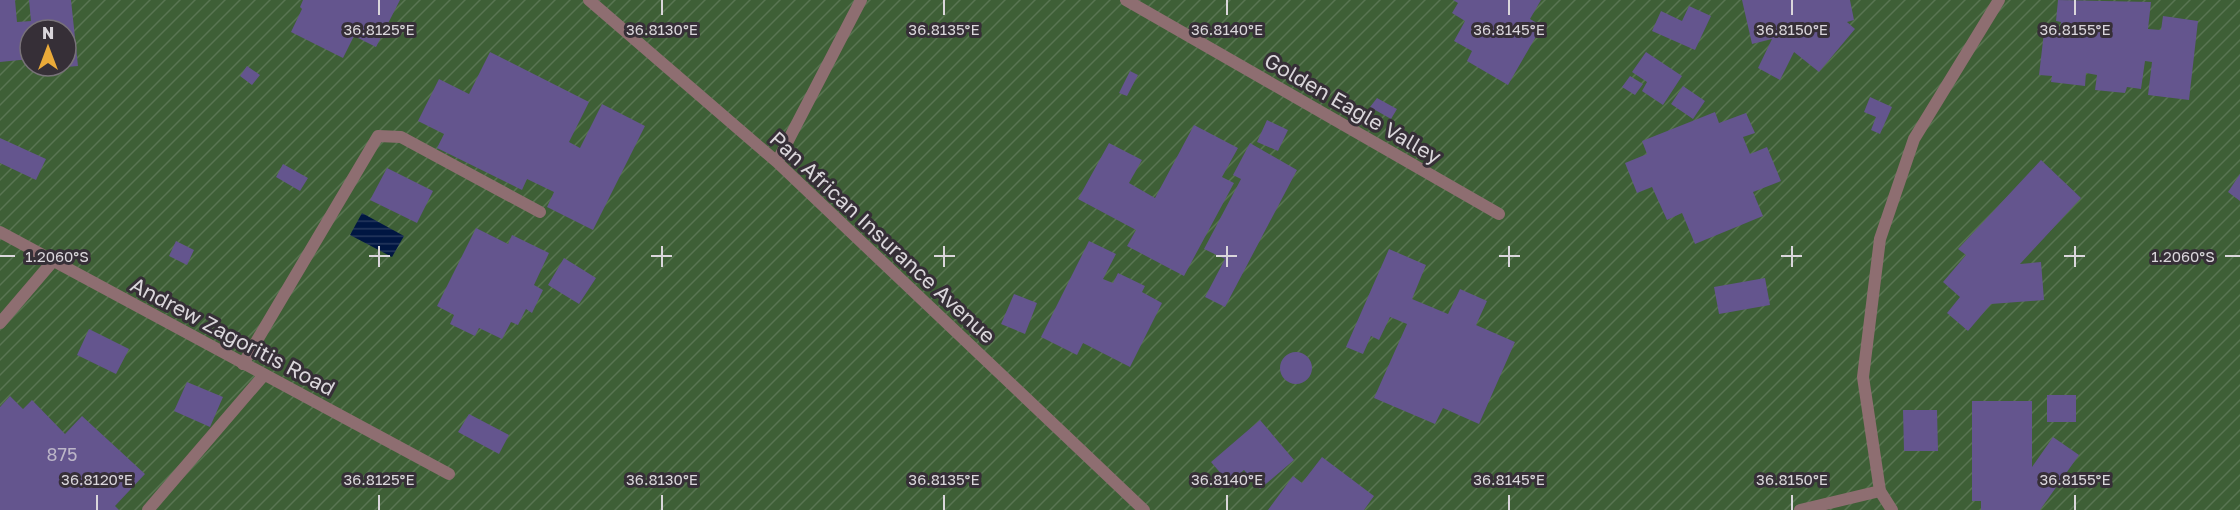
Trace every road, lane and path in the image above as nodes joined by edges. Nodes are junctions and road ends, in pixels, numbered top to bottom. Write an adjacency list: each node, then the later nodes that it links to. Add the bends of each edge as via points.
1 (589, 0): 5 (street, Pan African Insurance Avenue)
2 (861, 0): 5 (street)
3 (1126, 0): 7 (street, Golden Eagle Valley)
4 (2000, 0): 14 (street, via 1914,139 1880,238 1863,377)
5 (777, 162): 16 (street, Pan African Insurance Avenue)
6 (540, 212): 11 (street, via 401,137 378,136)
7 (1499, 214)
8 (0, 232): 9 (street, Andrew Zagoritis Road)
9 (53, 261): 10 (street); 11 (street, Andrew Zagoritis Road)
10 (0, 323)
11 (243, 364): 12 (street, Andrew Zagoritis Road)
12 (263, 375): 13 (street, Andrew Zagoritis Road); 15 (street)
13 (449, 474)
14 (1880, 491): 17 (street); 18 (street)
15 (148, 510)
16 (1144, 510)
17 (1800, 510)
18 (1893, 510)

